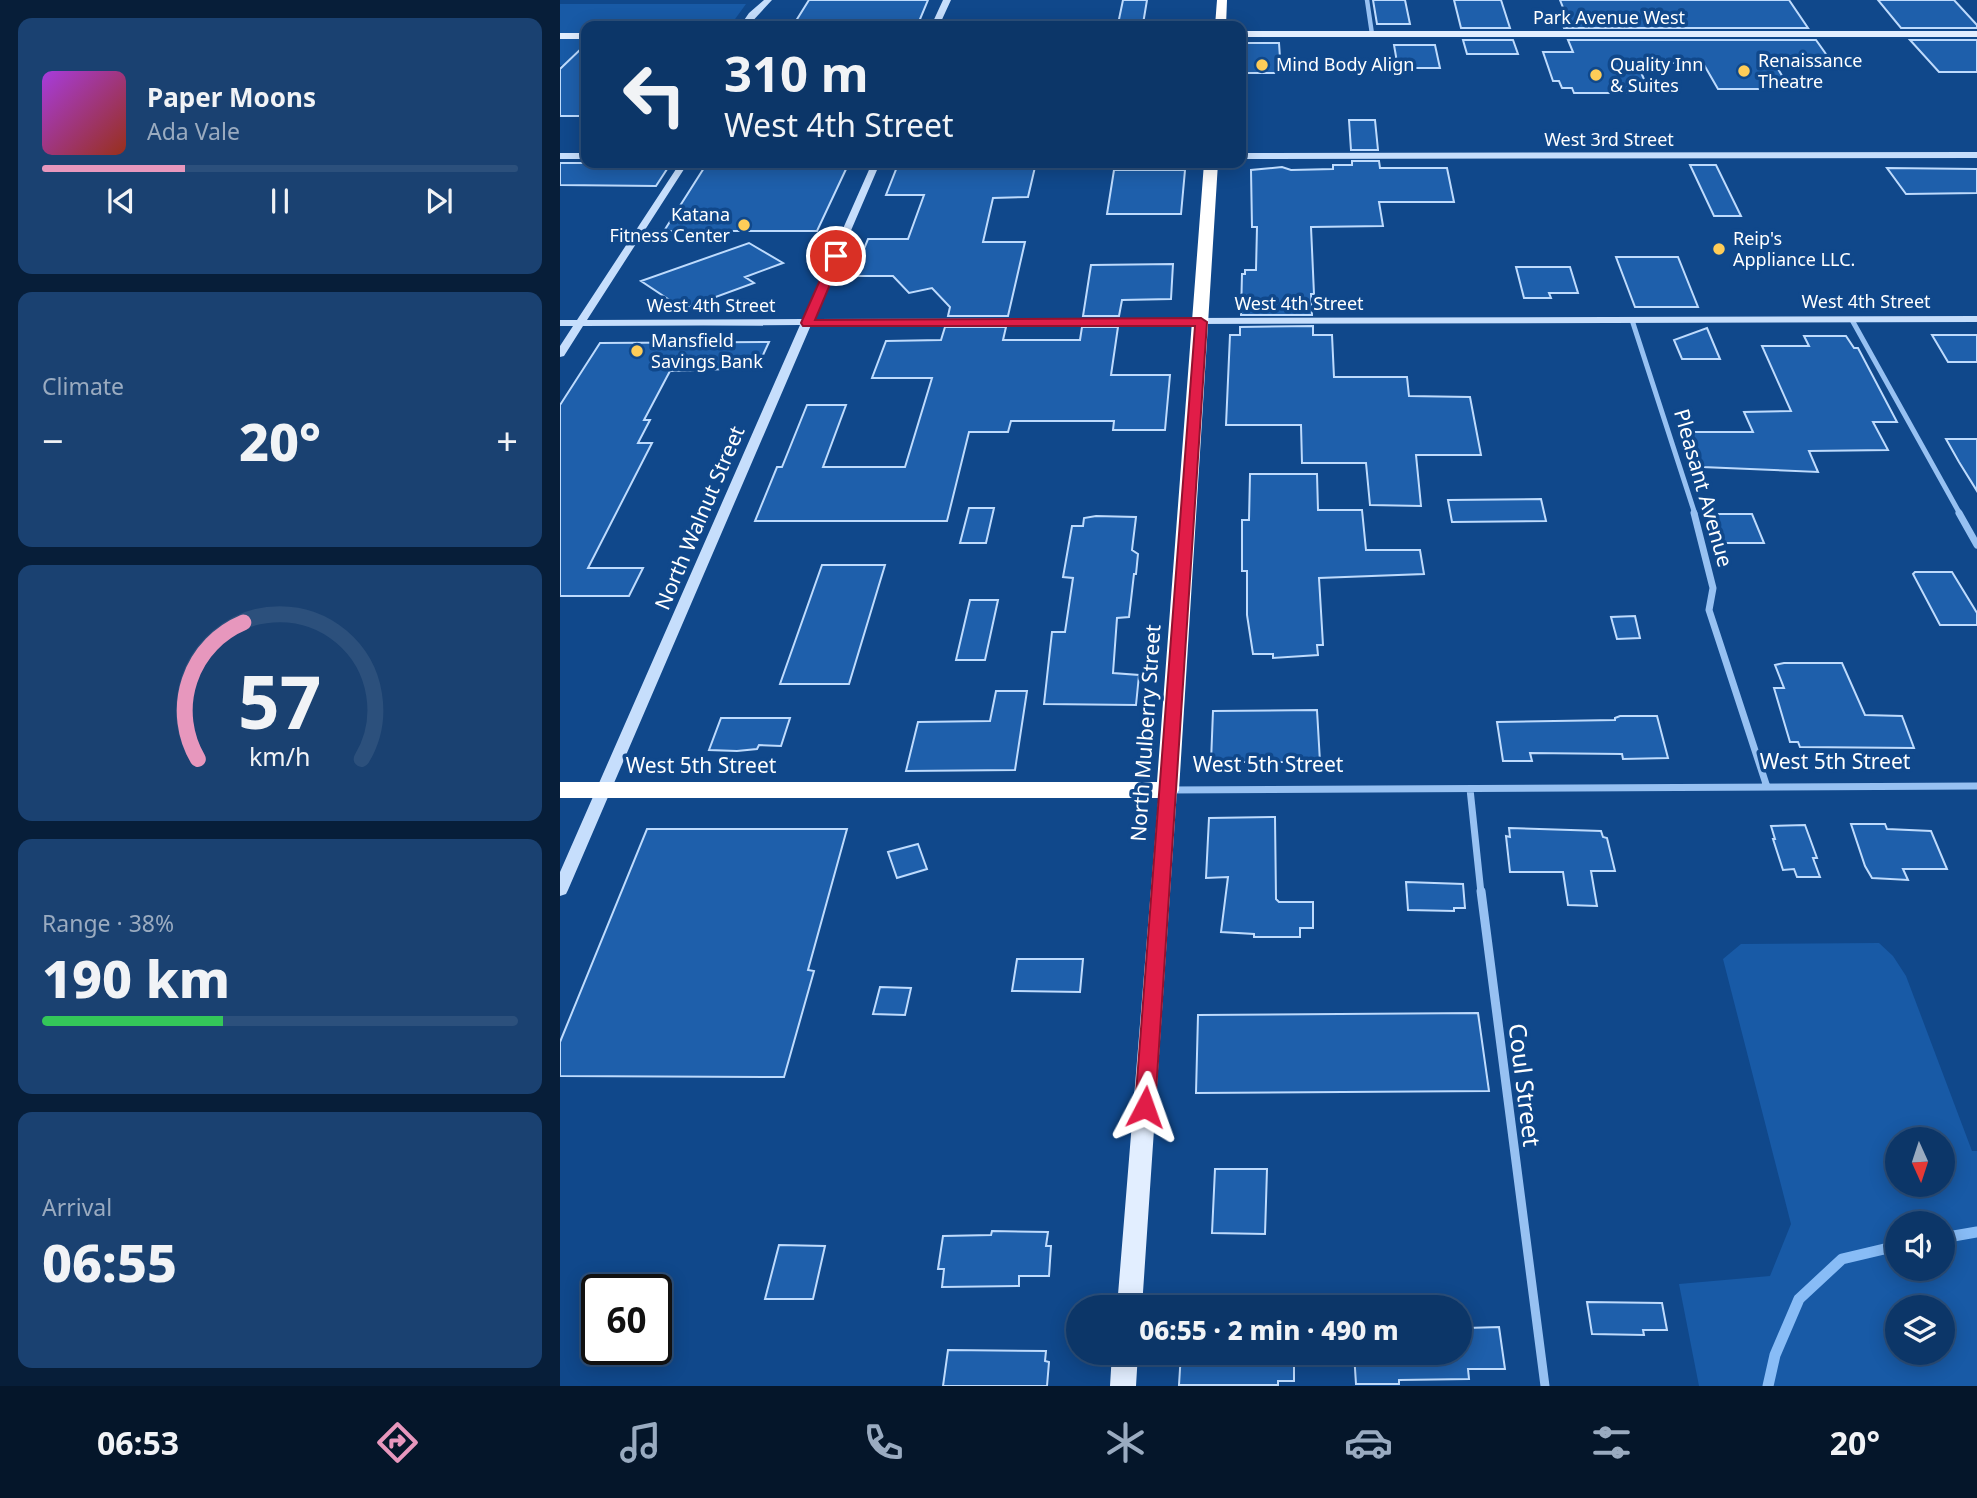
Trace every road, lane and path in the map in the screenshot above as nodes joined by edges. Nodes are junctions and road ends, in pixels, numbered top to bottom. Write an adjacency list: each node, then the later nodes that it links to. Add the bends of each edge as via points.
1 (768, 0): 5 (street)
2 (947, 0): 6 (street)
3 (1222, 0): 7 (highway)
4 (1367, 0): 11 (street)
5 (748, 21)
6 (937, 21)
7 (1221, 21)
8 (560, 28): 9 (main road)
9 (581, 28)
10 (1246, 34): 11 (main road, Park Avenue West)
11 (1372, 34): 12 (main road, Park Avenue West)
12 (1977, 34)
13 (560, 36): 14 (main road)
14 (581, 36)
15 (1977, 155): 18 (street, West 3rd Street)
16 (560, 156): 17 (street)
17 (581, 156)
18 (1246, 156)
19 (681, 168): 26 (street)
20 (874, 168): 27 (street, North Walnut Street)
21 (1211, 168): 25 (highway, North Mulberry Street)
22 (1977, 319): 24 (street, West 4th Street)
23 (1632, 320): 24 (street, West 4th Street); 25 (street, West 4th Street); 32 (street, Pleasant Avenue, via 1688,487 1713,588 1709,610)
24 (1852, 320): 30 (street)
25 (1201, 322): 27 (street, West 4th Street); 36 (highway, North Mulberry Street)
26 (579, 323): 27 (street, West 4th Street); 28 (street, West 4th Street); 29 (street)
27 (807, 323): 35 (street, North Walnut Street)
28 (560, 324)
29 (560, 354)
30 (1977, 545)
31 (1977, 786): 32 (street, West 5th Street)
32 (1767, 787): 33 (street, West 5th Street)
33 (1470, 789): 36 (street, West 5th Street); 41 (street, Coul Street)
34 (560, 790): 35 (highway, West 5th Street)
35 (604, 790): 36 (highway, West 5th Street); 37 (street, North Walnut Street)
36 (1168, 790): 38 (main road, North Mulberry Street)
37 (560, 890)
38 (1130, 1295)
39 (1124, 1365): 40 (main road)
40 (1123, 1386)
41 (1545, 1386)

